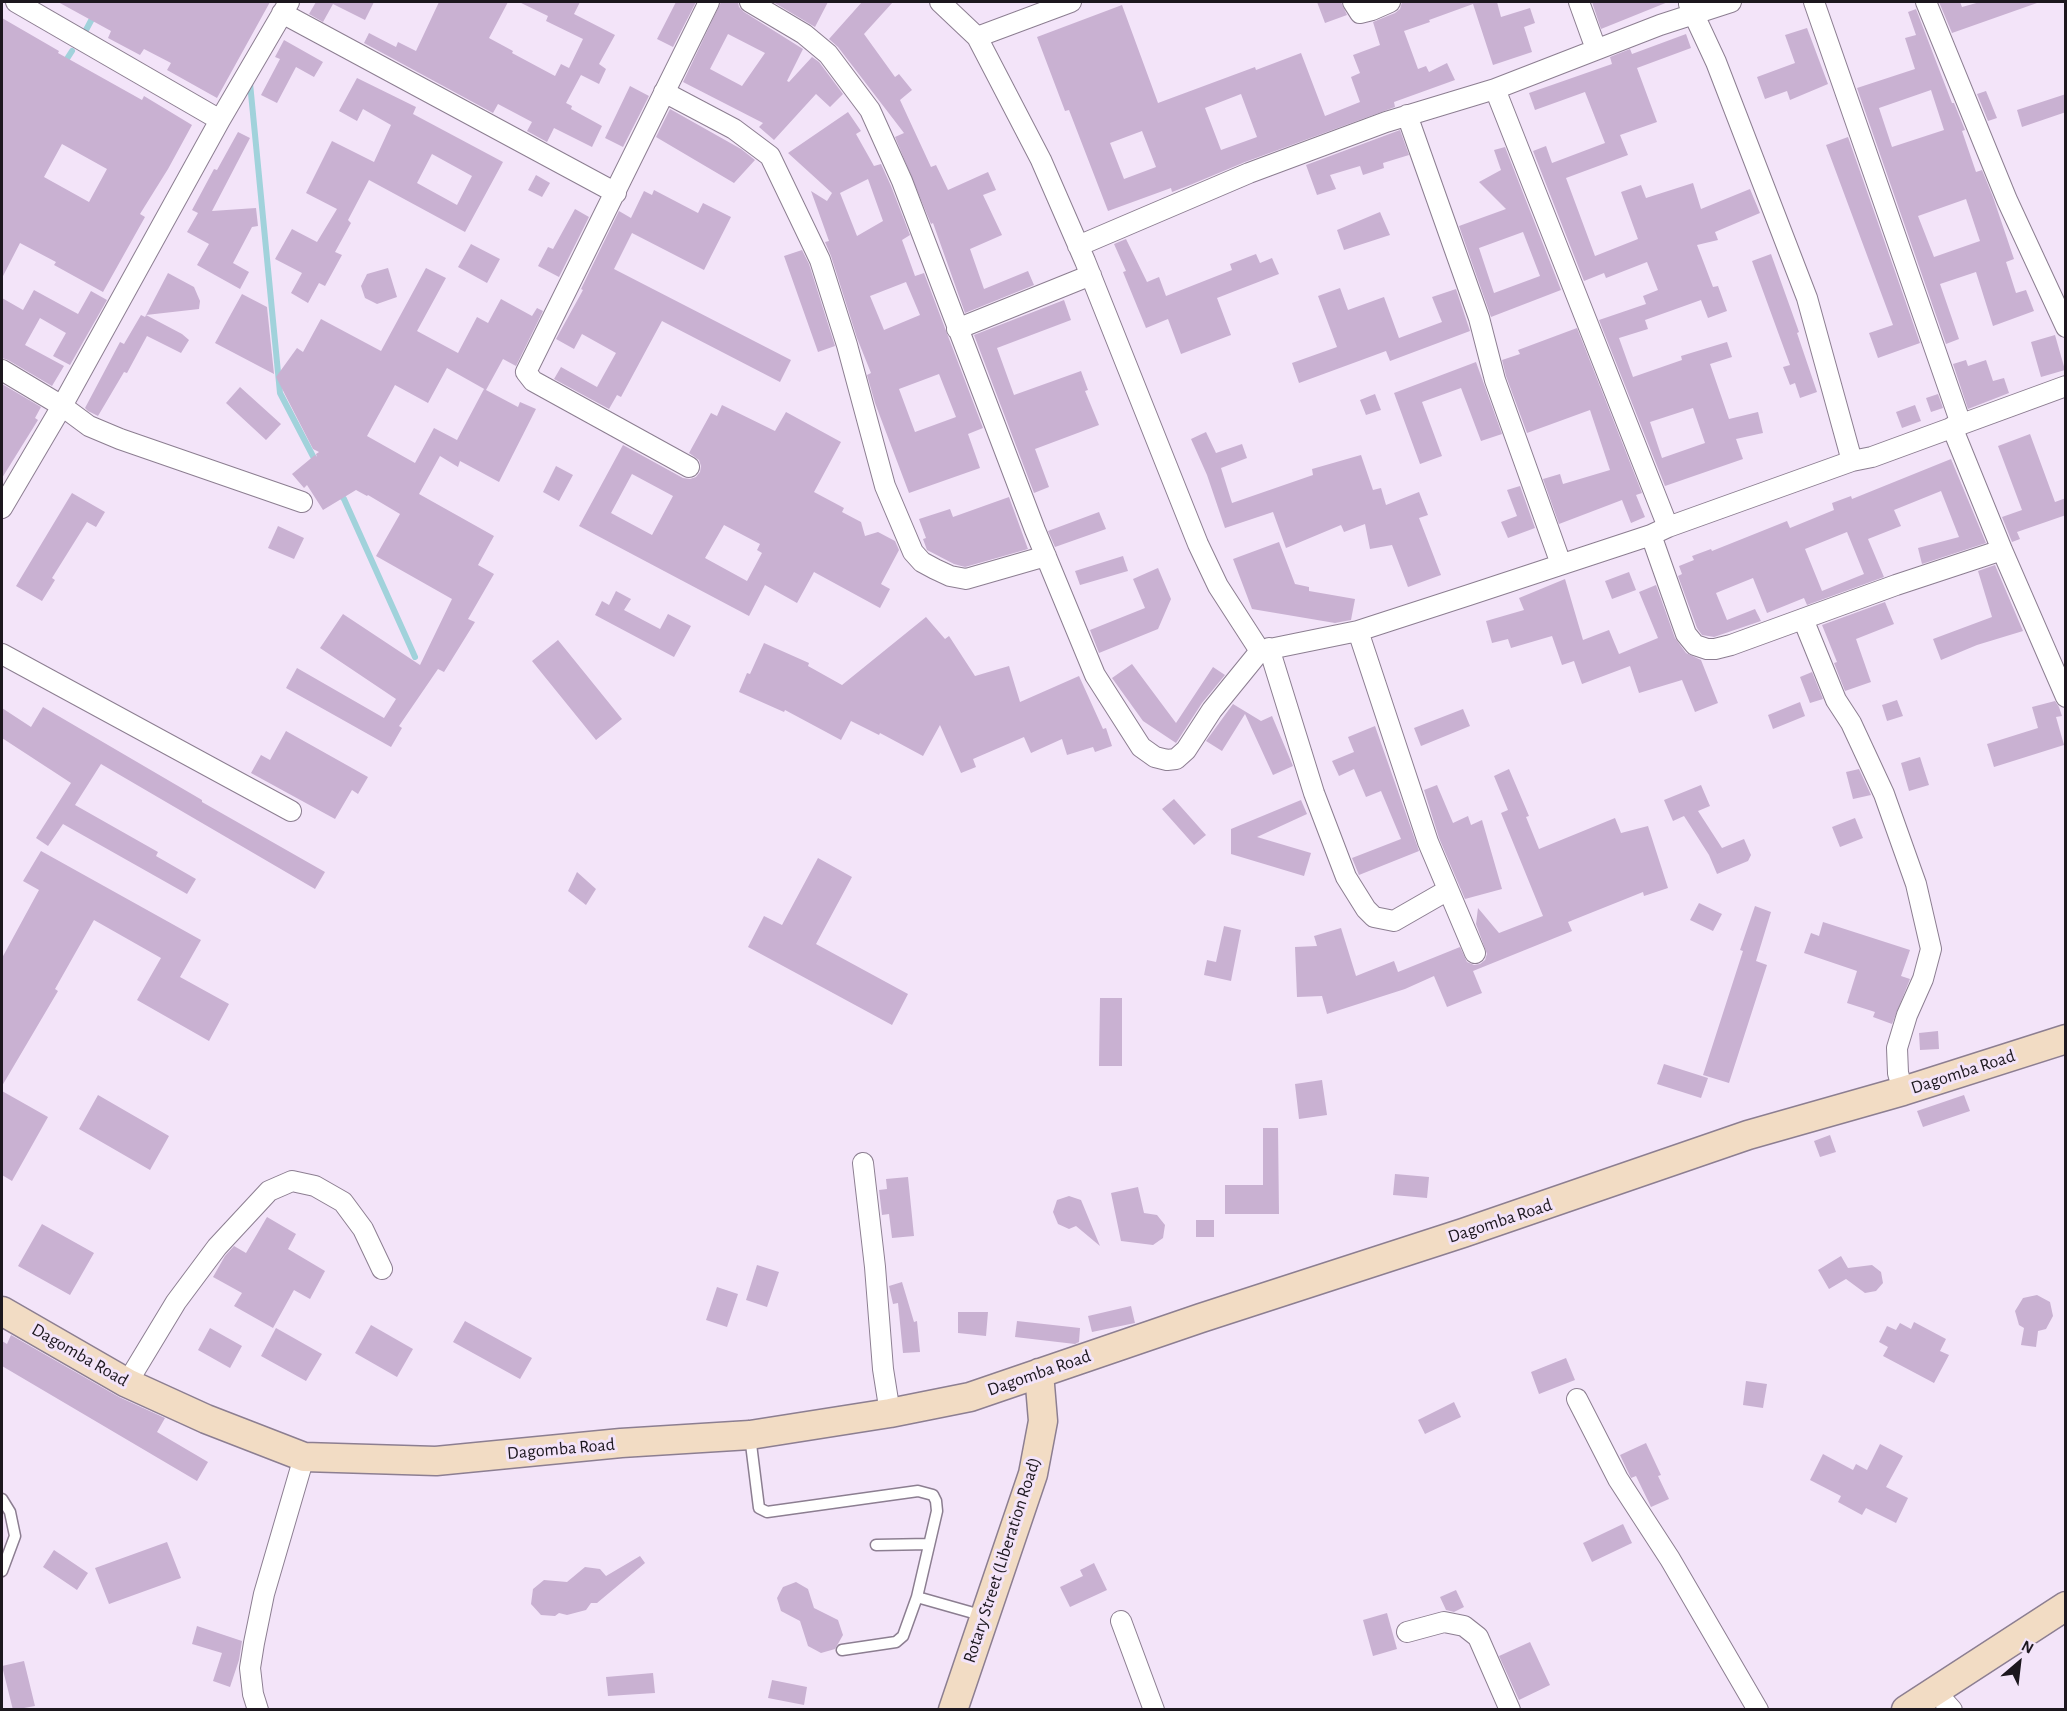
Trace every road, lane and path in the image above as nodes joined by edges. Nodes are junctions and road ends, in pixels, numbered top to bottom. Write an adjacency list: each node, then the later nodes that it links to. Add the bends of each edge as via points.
1 (16, 2): 19 (street)
2 (709, 2): 17 (street)
3 (750, 2): 24 (street, via 804,34 828,54 870,110 902,182)
4 (940, 2): 14 (street)
5 (1071, 2): 14 (street)
6 (1353, 2): 7 (street, via 1360,13)
7 (1390, 2)
8 (1580, 2): 15 (street)
9 (1731, 2): 13 (street)
10 (1814, 2): 28 (street)
11 (1926, 2): 23 (street, via 2007,200)
12 (286, 7): 19 (street); 20 (street)
13 (1691, 8): 15 (street); 29 (street, via 1716,62 1807,298)
14 (977, 37): 21 (street, via 1041,160)
15 (1596, 49): 16 (street)
16 (1495, 89): 18 (street); 33 (street)
17 (664, 92): 20 (street); 35 (street, via 734,129 770,156 820,260 885,486 913,552 935,569 966,579)
18 (1407, 115): 21 (street, via 1249,173); 36 (street)
19 (220, 120): 27 (street)
20 (615, 193): 30 (street, via 526,372 533,381)
21 (1078, 246): 22 (street)
22 (1091, 275): 24 (street); 39 (street, via 1198,544 1218,586)
23 (2066, 327)
24 (957, 329): 35 (street)
25 (2, 370): 27 (street)
26 (2066, 386): 28 (street)
27 (62, 406): 31 (street, via 89,426 120,439); 32 (street)
28 (1956, 426): 29 (street); 34 (street)
29 (1852, 461): 33 (street)
30 (689, 467)
31 (302, 502)
32 (2, 508)
33 (1660, 531): 36 (street); 37 (street, via 1686,634 1695,645 1715,649)
34 (2002, 550): 37 (street); 41 (street)
35 (1046, 556): 39 (street, via 1095,675 1141,747 1155,757 1176,759 1186,750 1212,710)
36 (1561, 564): 38 (street)
37 (1803, 619): 46 (street, via 1836,700 1884,794 1916,884 1931,949 1897,1048)
38 (1358, 631): 39 (street); 43 (street, via 1428,842)
39 (1264, 649): 43 (street, via 1346,877 1366,909 1374,917 1394,921)
40 (2, 654): 42 (street)
41 (2066, 697)
42 (291, 811)
43 (1448, 890): 44 (street)
44 (1475, 953)
45 (2066, 1039): 46 (street, Dagomba Road)
46 (1903, 1091): 50 (street, Dagomba Road, via 1748,1136)
47 (863, 1163): 53 (street)
48 (382, 1269): 51 (street, via 363,1229 343,1202 315,1186 292,1181 269,1191 217,1247 176,1302)
49 (2, 1311): 51 (street, Dagomba Road)
50 (1039, 1372): 53 (street, Dagomba Road, via 970,1396); 62 (street, Rotary Street (Liberation Road), via 1043,1421 1033,1474)
51 (127, 1383): 55 (street, Dagomba Road)
52 (1577, 1399): 71 (street, via 1618,1479 1670,1559)
53 (890, 1413): 54 (street, Dagomba Road)
54 (750, 1435): 55 (street, Dagomba Road, via 436,1461); 57 (lane, via 762,1510 926,1492 933,1495 937,1510)
55 (303, 1457): 67 (street, via 254,1643 250,1668)
56 (2, 1499): 59 (lane, via 10,1512 15,1536)
57 (929, 1544): 58 (lane); 60 (lane)
58 (876, 1545)
59 (2, 1571)
60 (916, 1597): 62 (lane); 65 (lane, via 903,1635 896,1642)
61 (2066, 1606): 66 (street)
62 (984, 1616): 68 (street, Rotary Street (Liberation Road))
63 (1121, 1621): 69 (street)
64 (1407, 1632): 70 (street, via 1444,1622 1464,1626 1478,1637)
65 (842, 1650)
66 (1944, 1700): 72 (street)
67 (258, 1710)
68 (953, 1710)
69 (1154, 1710)
70 (1510, 1710)
71 (1758, 1710)
72 (1906, 1710)

